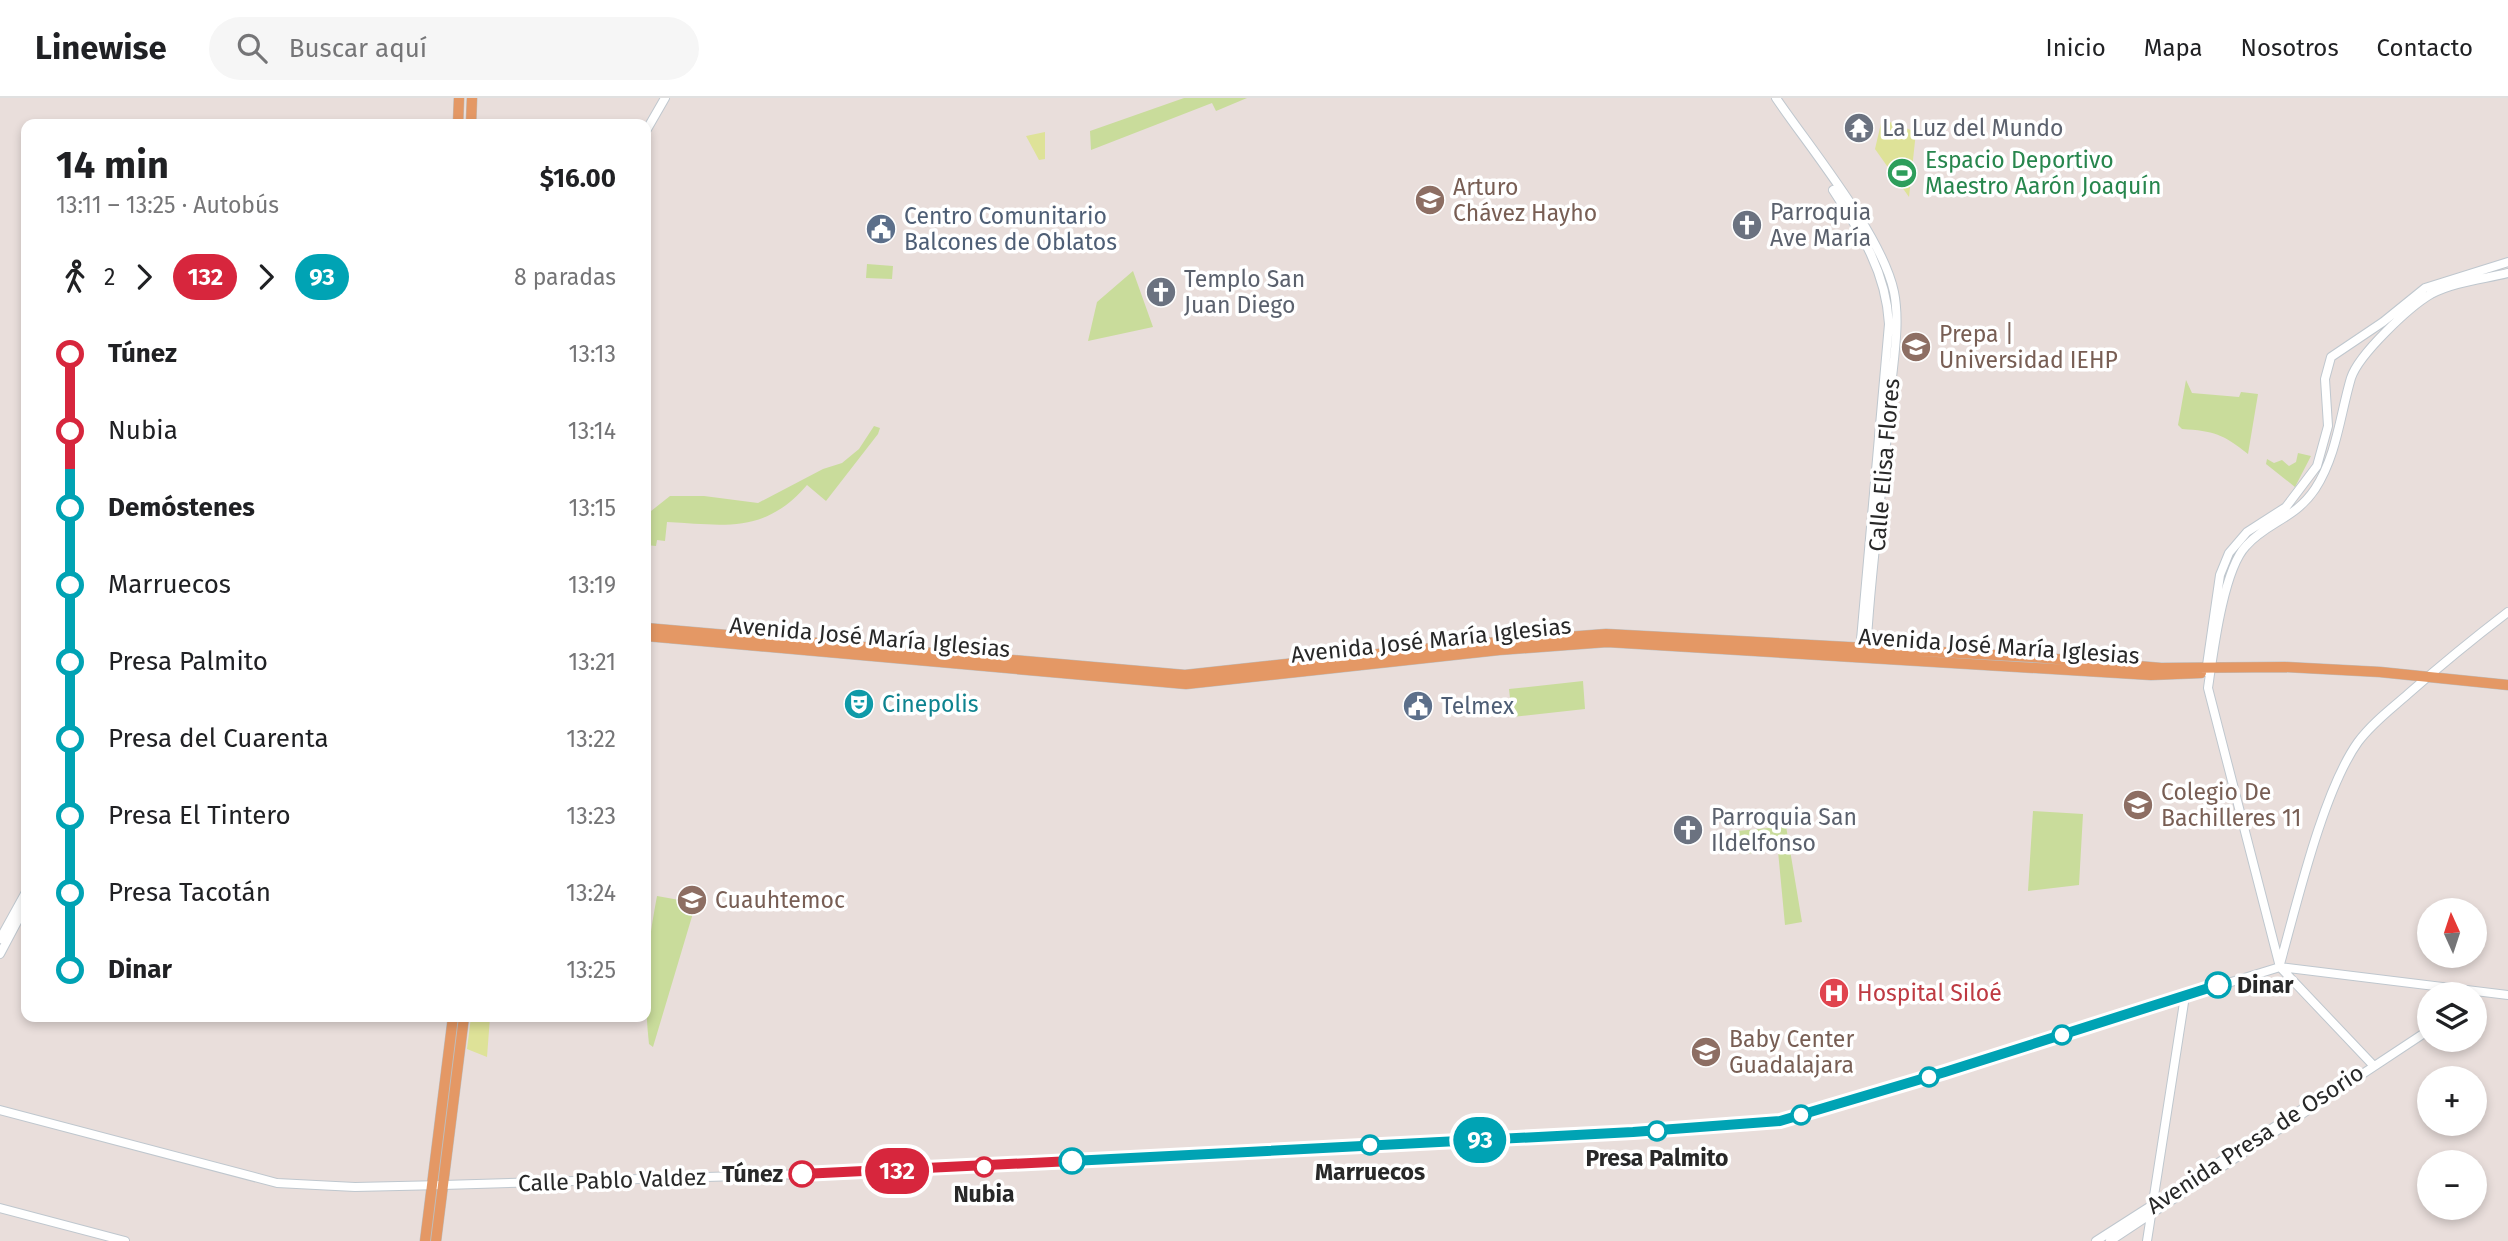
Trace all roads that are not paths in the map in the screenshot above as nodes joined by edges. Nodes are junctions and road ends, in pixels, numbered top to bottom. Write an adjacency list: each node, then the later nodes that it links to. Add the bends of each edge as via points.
1 (459, 98): 6 (main road)
2 (472, 98): 7 (main road)
3 (665, 98): 8 (street)
4 (1769, 98): 15 (street, Calle Elisa Flores, via 1854,222 1876,260 1887,295)
5 (1776, 98): 15 (street, Calle Elisa Flores, via 1865,228 1882,256 1894,292 1890,400)
6 (458, 119)
7 (471, 119)
8 (651, 122)
9 (2508, 262): 10 (street)
10 (2473, 271): 12 (street); 16 (street, via 2425,288 2331,357 2325,379 2327,431 2317,467 2287,507 2247,532 2229,553 2220,575)
11 (2508, 273): 12 (street)
12 (2476, 281): 16 (street, via 2431,294 2361,358 2351,378 2326,470 2293,514 2245,546 2236,561)
13 (2508, 612): 17 (street)
14 (651, 630): 15 (main road, Avenida José María Iglesias, via 1186,684 1606,642)
15 (1863, 652): 16 (main road, Avenida José María Iglesias, via 2151,675)
16 (2210, 674): 17 (main road, Avenida José María Iglesias, via 2286,667); 23 (street)
17 (2429, 676): 18 (main road, Avenida José María Iglesias); 23 (street, via 2368,730 2343,767)
18 (2508, 685)
19 (21, 901): 21 (street)
20 (21, 914): 22 (street)
21 (0, 939)
22 (0, 954)
23 (2280, 967): 24 (street, Calle Pablo Valdez); 27 (street, Calle Pablo Valdez); 31 (street)
24 (2417, 984)
25 (2487, 992): 26 (street, Calle Pablo Valdez)
26 (2508, 995)
27 (2185, 996): 33 (street, Calle Pablo Valdez, via 1780,1121 883,1171); 34 (street)
28 (453, 1022): 33 (main road)
29 (463, 1022): 33 (main road)
30 (2417, 1037): 31 (street, Avenida Presa de Osorio)
31 (2375, 1063): 34 (street, Avenida Presa de Osorio); 36 (street, Avenida Presa de Osorio)
32 (0, 1110): 33 (street, Calle Pablo Valdez, via 277,1183)
33 (438, 1185): 38 (main road); 39 (main road)
34 (2152, 1204): 36 (street); 40 (street, Avenida Presa de Osorio)
35 (0, 1208): 37 (street)
36 (2151, 1214): 41 (street, Avenida Presa de Osorio); 42 (street)
37 (125, 1241)
38 (425, 1241)
39 (436, 1241)
40 (2096, 1241)
41 (2110, 1241)
42 (2147, 1241)

